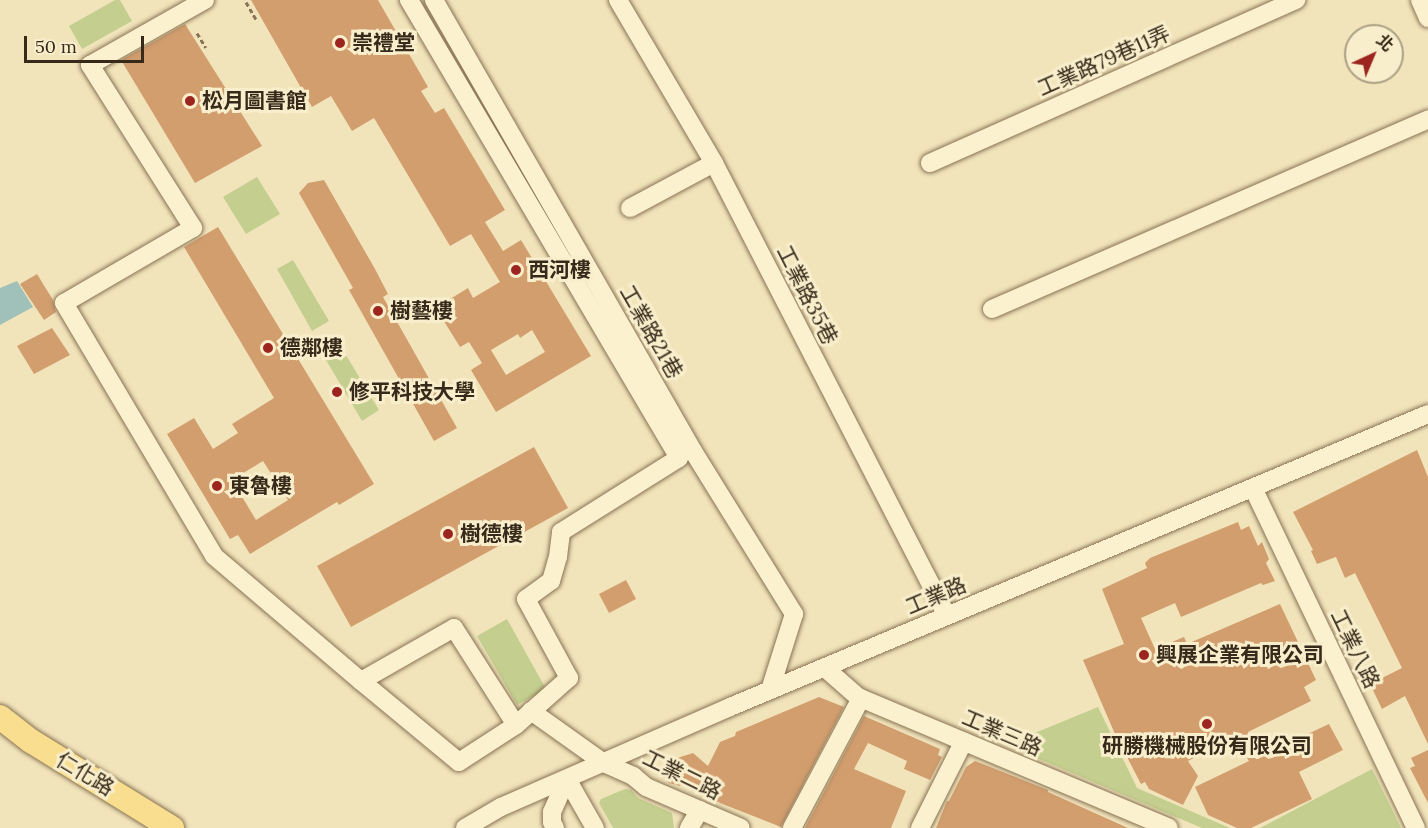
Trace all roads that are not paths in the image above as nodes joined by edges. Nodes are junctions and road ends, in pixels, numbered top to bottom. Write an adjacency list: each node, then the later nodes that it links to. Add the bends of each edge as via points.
1 (205, 0): 18 (street, via 90,65 193,228 64,303 214,556)
2 (409, 0): 14 (street)
3 (434, 0): 14 (street, 工業路21巷)
4 (618, 0): 9 (street, 工業路35巷)
5 (1296, 0): 10 (street, 工業路79巷11弄)
6 (1420, 0): 7 (street)
7 (1428, 18)
8 (1428, 119): 12 (street)
9 (714, 163): 11 (street); 16 (street, 工業路35巷)
10 (930, 163)
11 (630, 208)
12 (992, 309)
13 (1428, 414): 15 (street, 工業路)
14 (686, 454): 19 (street, 工業路21巷, via 794,614); 21 (street, via 561,532 551,581 525,599 569,678)
15 (1254, 490): 16 (street, 工業路); 37 (street, 工業八路)
16 (947, 616): 17 (street, 工業路)
17 (825, 668): 19 (street, 工業路); 20 (street, 工業三路)
18 (362, 681): 23 (street, via 459,762); 23 (street, via 454,628)
19 (770, 690): 25 (street, 工業路)
20 (861, 698): 24 (street, 工業三路); 34 (street)
21 (531, 711): 23 (street); 25 (street, 工業二路)
22 (0, 717): 28 (main road, 仁化路, via 31,741)
23 (516, 725)
24 (964, 741): 35 (street); 36 (street, 工業三路)
25 (604, 763): 26 (street, 工業路); 27 (street, 工業二路)
26 (567, 779): 29 (street, 工業路, via 501,807); 30 (street, via 552,812); 31 (street)
27 (699, 810): 32 (street); 33 (street, 工業二路)
28 (172, 828)
29 (465, 828)
30 (555, 828)
31 (595, 828)
32 (689, 828)
33 (741, 828)
34 (792, 828)
35 (920, 828)
36 (1169, 828)
37 (1416, 828)

